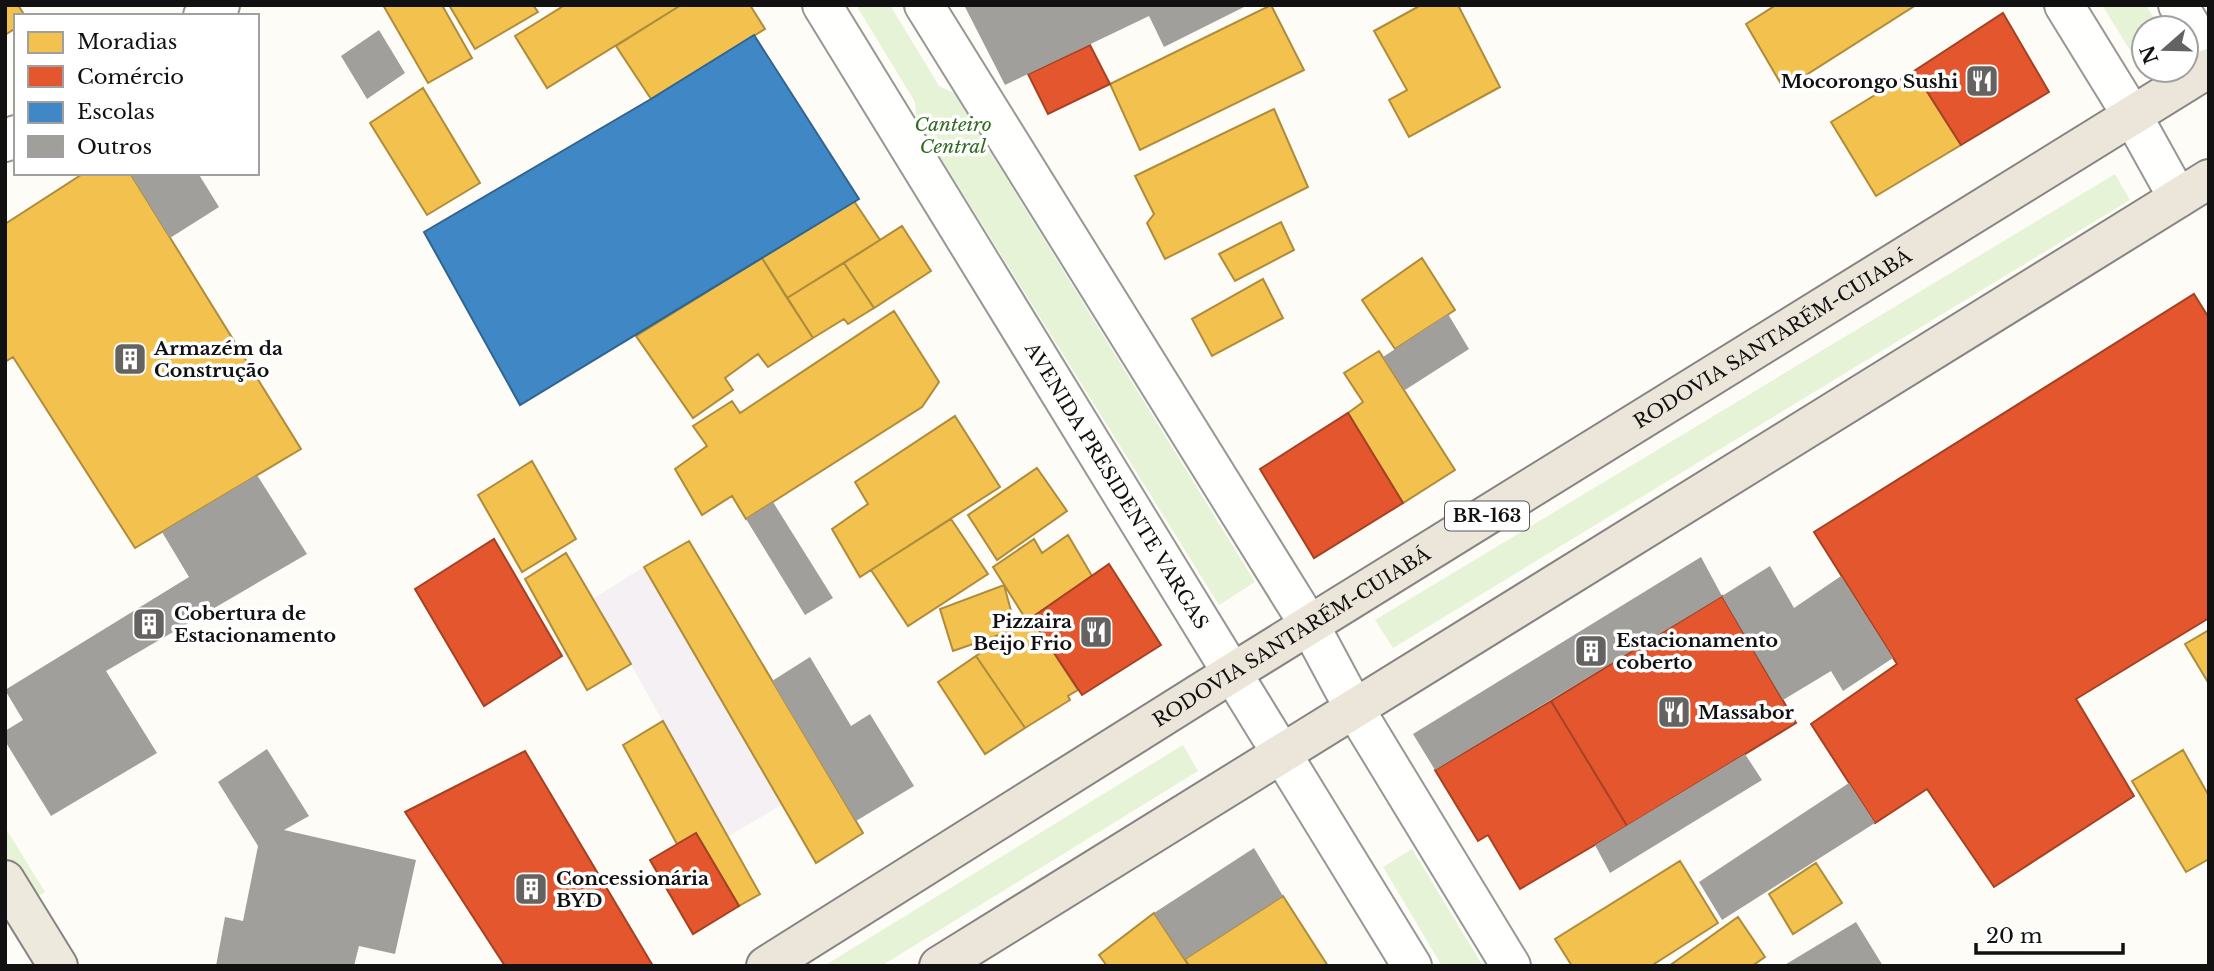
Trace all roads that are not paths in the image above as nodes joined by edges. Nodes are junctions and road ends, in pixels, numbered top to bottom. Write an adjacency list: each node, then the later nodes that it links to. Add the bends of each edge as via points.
1 (822, 5): 10 (street, AVENIDA PRESIDENTE VARGAS)
2 (924, 5): 9 (street)
3 (2064, 5): 7 (street)
4 (2178, 5): 5 (street)
5 (2209, 56)
6 (2209, 68): 7 (highway, RODOVIA SANTARÉM-CUIABÁ / BR-163)
7 (2133, 117): 8 (street); 9 (highway, RODOVIA SANTARÉM-CUIABÁ / BR-163)
8 (2193, 188): 11 (highway)
9 (1310, 626): 10 (highway, RODOVIA SANTARÉM-CUIABÁ / BR-163); 11 (street)
10 (1232, 673): 12 (street, AVENIDA PRESIDENTE VARGAS); 15 (highway, RODOVIA SANTARÉM-CUIABÁ / BR-163)
11 (1354, 708): 12 (highway); 18 (street)
12 (1282, 752): 16 (highway); 17 (street, AVENIDA PRESIDENTE VARGAS)
13 (5, 880): 14 (main road)
14 (58, 966)
15 (766, 966)
16 (939, 966)
17 (1412, 966)
18 (1511, 966)

